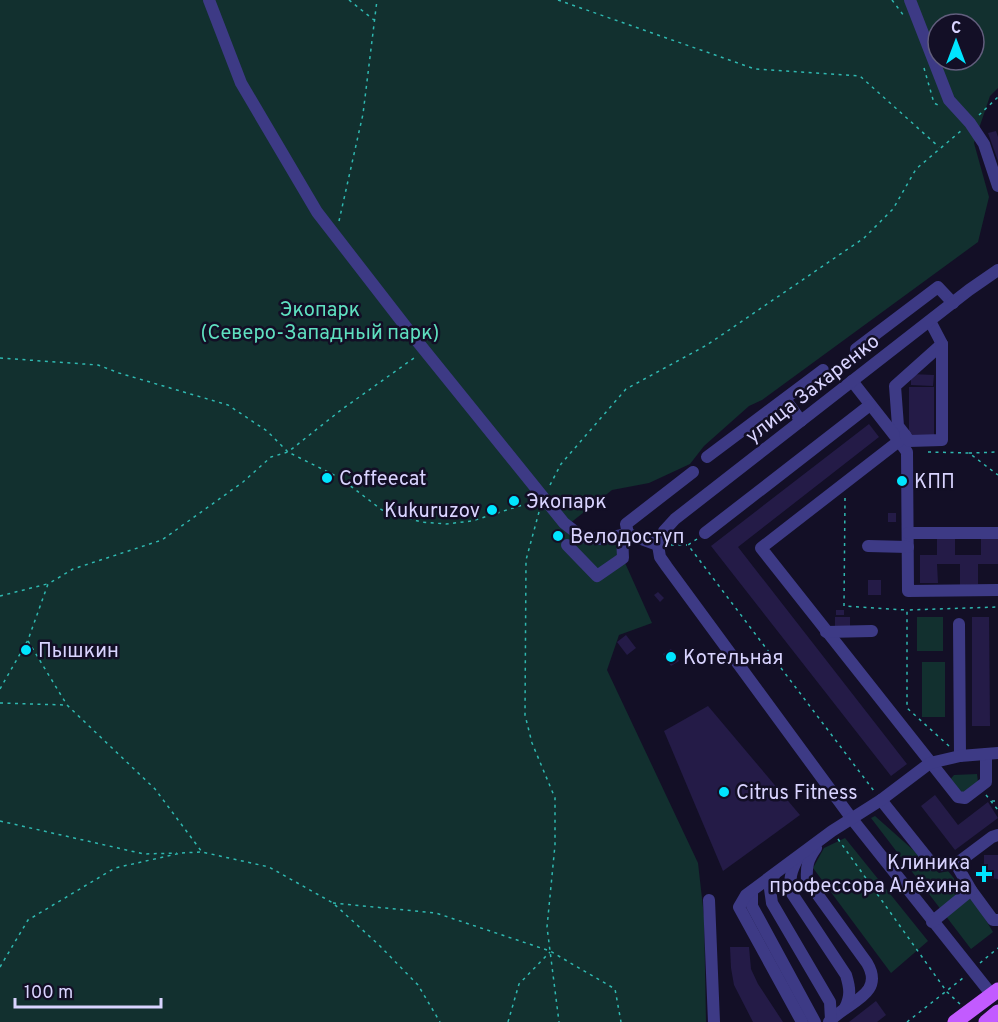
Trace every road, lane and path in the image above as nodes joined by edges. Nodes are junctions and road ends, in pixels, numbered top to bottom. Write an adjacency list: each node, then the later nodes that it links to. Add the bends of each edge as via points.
1 (209, 0): 11 (street, via 241,83 317,212)
2 (349, 0): 6 (path)
3 (377, 0): 6 (path)
4 (558, 0): 9 (path, via 755,69 860,76)
5 (910, 0): 8 (street, via 949,100)
6 (374, 21): 11 (path, via 363,114)
7 (998, 97): 8 (path)
8 (970, 123): 9 (path); 10 (street, via 984,144)
9 (940, 148): 33 (path, via 916,169 894,209 864,238 707,345 626,389 561,464)
10 (998, 186)
11 (336, 236): 17 (street)
12 (998, 270): 13 (street, улица Захаренко)
13 (953, 303): 14 (street, улица Захаренко); 16 (street, via 938,287)
14 (930, 321): 15 (street); 20 (street, улица Захаренко)
15 (942, 344): 24 (street, via 895,386); 24 (street, via 942,440)
16 (856, 349)
17 (425, 350): 25 (path); 33 (street)
18 (0, 358): 25 (path, via 98,365 228,405 267,431)
19 (823, 370): 21 (street)
20 (852, 381): 22 (street); 23 (street, улица Захаренко)
21 (785, 399): 23 (street); 29 (street)
22 (870, 405): 24 (street); 34 (street)
23 (801, 421): 39 (street, улица Захаренко, via 675,519)
24 (902, 438): 32 (street); 35 (street, via 907,452)
25 (288, 452): 33 (path, via 340,478 382,510 421,522 472,521); 43 (path, via 271,456 243,482 162,540 73,569)
26 (928, 452): 28 (path)
27 (998, 452): 28 (path)
28 (969, 453): 31 (path)
29 (707, 457)
30 (693, 472): 37 (street, via 626,524)
31 (998, 475)
32 (845, 482): 47 (path, via 844,606); 50 (street, via 760,548)
33 (543, 497): 37 (street, via 564,523 582,537); 79 (path, via 526,560 525,715 555,798 547,927)
34 (705, 533): 40 (path)
35 (908, 533): 36 (street); 42 (street)
36 (998, 533)
37 (625, 535): 38 (street, via 623,558 597,576); 39 (street)
38 (567, 545)
39 (658, 545): 40 (path); 63 (street, via 667,567)
40 (688, 545): 59 (path)
41 (868, 546): 42 (street)
42 (908, 547): 44 (street, via 908,591)
43 (48, 584): 45 (path); 51 (path)
44 (998, 590)
45 (0, 596)
46 (998, 608): 47 (path)
47 (907, 610): 56 (path, via 907,708)
48 (958, 624): 56 (street)
49 (872, 631): 50 (street)
50 (826, 632): 57 (street)
51 (28, 640): 52 (path); 54 (path)
52 (0, 689)
53 (0, 703): 54 (path)
54 (67, 705): 67 (path, via 155,789)
55 (992, 754): 56 (street); 58 (street, via 986,782)
56 (960, 756): 57 (street)
57 (930, 763): 58 (street, via 958,797 965,798); 59 (street)
58 (980, 787): 60 (path)
59 (881, 800): 63 (street); 70 (street, via 933,865)
60 (991, 801): 61 (path); 62 (path)
61 (998, 801)
62 (998, 810)
63 (852, 819): 65 (street); 77 (street)
64 (0, 821): 68 (path, via 144,854)
65 (827, 835): 69 (street); 82 (path); 84 (street, via 809,857 807,880 872,972 869,991)
66 (998, 835): 70 (street)
67 (202, 852): 68 (path); 75 (path, via 269,867)
68 (181, 853): 80 (path, via 116,868 28,920)
69 (798, 857): 71 (street); 84 (street, via 790,880 792,892 846,975 850,987)
70 (956, 864): 72 (street)
71 (774, 875): 73 (street); 87 (street, via 772,903 830,1002)
72 (970, 890): 76 (street, via 993,920); 77 (street)
73 (752, 891): 93 (street, via 739,907); 94 (street, via 752,906)
74 (709, 900): 92 (street)
75 (333, 903): 79 (path, via 436,914); 88 (path, via 418,985)
76 (998, 920)
77 (932, 922): 81 (street)
78 (998, 948): 81 (path)
79 (550, 951): 89 (path, via 519,984); 90 (path); 91 (path, via 615,989)
80 (0, 968)
81 (971, 971): 82 (path); 83 (street)
82 (947, 992): 86 (path); 95 (path)
83 (996, 996): 86 (main road)
84 (845, 1008): 87 (street)
85 (998, 1012): 96 (main road)
86 (961, 1017)
87 (830, 1021)
88 (440, 1022)
89 (508, 1022)
90 (560, 1022)
91 (621, 1022)
92 (714, 1022)
93 (802, 1022)
94 (815, 1022)
95 (907, 1022)
96 (986, 1022)

